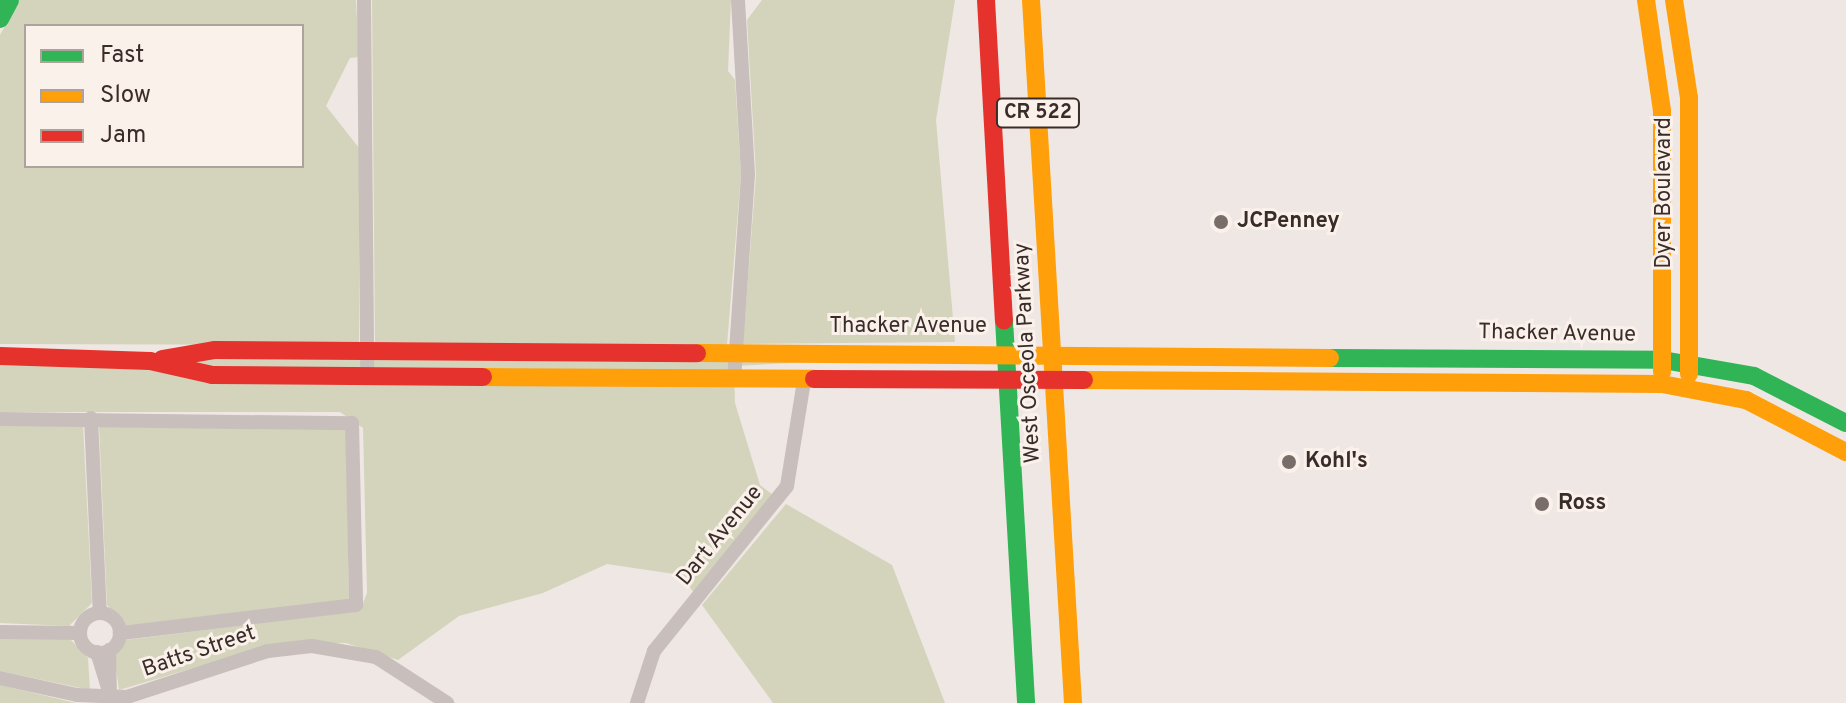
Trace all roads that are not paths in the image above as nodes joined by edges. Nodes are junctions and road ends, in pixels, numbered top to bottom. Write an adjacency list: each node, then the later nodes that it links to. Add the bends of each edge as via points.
1 (10, 0): 8 (street)
2 (364, 0): 13 (street)
3 (738, 0): 11 (street, via 748,174)
4 (986, 0): 15 (street, West Osceola Parkway / CR 522)
5 (1031, 0): 12 (street, West Osceola Parkway / CR 522)
6 (1646, 0): 10 (street, Dyer Boulevard)
7 (1674, 0): 9 (street, Dyer Boulevard)
8 (0, 19)
9 (1686, 58): 10 (street); 21 (street, Dyer Boulevard)
10 (1658, 60): 19 (street, Dyer Boulevard)
11 (734, 351): 14 (street, Thacker Avenue); 15 (street, Thacker Avenue); 24 (street)
12 (1052, 351): 15 (street, Thacker Avenue); 16 (street, Thacker Avenue); 27 (street, West Osceola Parkway / CR 522)
13 (367, 352): 14 (street, Thacker Avenue); 20 (street, Thacker Avenue, via 215,350); 22 (street)
14 (568, 352): 23 (street)
15 (1006, 352): 26 (street, West Osceola Parkway / CR 522)
16 (1441, 355): 18 (street, Thacker Avenue); 28 (street)
17 (0, 356): 20 (street, Thacker Avenue)
18 (1463, 356): 19 (street, Thacker Avenue); 29 (street)
19 (1663, 360): 21 (street, Thacker Avenue); 30 (street, Dyer Boulevard)
20 (150, 361): 22 (street, Thacker Avenue, via 212,375)
21 (1689, 362): 31 (street, Dyer Boulevard); 34 (street, Thacker Avenue, via 1754,376)
22 (367, 376): 23 (street, Thacker Avenue)
23 (568, 378): 24 (street, Thacker Avenue)
24 (734, 380): 25 (street, Thacker Avenue)
25 (804, 381): 26 (street, Thacker Avenue); 44 (street, Dart Avenue, via 787,486 654,651)
26 (1007, 384): 27 (street); 45 (street, West Osceola Parkway / CR 522)
27 (1054, 384): 28 (street); 46 (street, West Osceola Parkway / CR 522)
28 (1443, 384): 29 (street)
29 (1464, 384): 30 (street)
30 (1662, 384): 31 (street)
31 (1689, 386): 35 (street, via 1796,419)
32 (91, 418): 33 (street); 36 (street); 39 (street, via 340,419 356,431 356,605)
33 (0, 419)
34 (1846, 423)
35 (1846, 452)
36 (100, 613): 38 (street, via 88,616); 39 (street, via 114,618)
37 (0, 632): 38 (street)
38 (80, 633): 40 (street)
39 (120, 633): 40 (street)
40 (103, 651): 42 (street)
41 (0, 678): 42 (street, Batts Street)
42 (109, 694): 43 (street, Batts Street, via 173,687 268,651 312,646 376,657)
43 (447, 703)
44 (637, 703)
45 (1026, 703)
46 (1073, 703)

